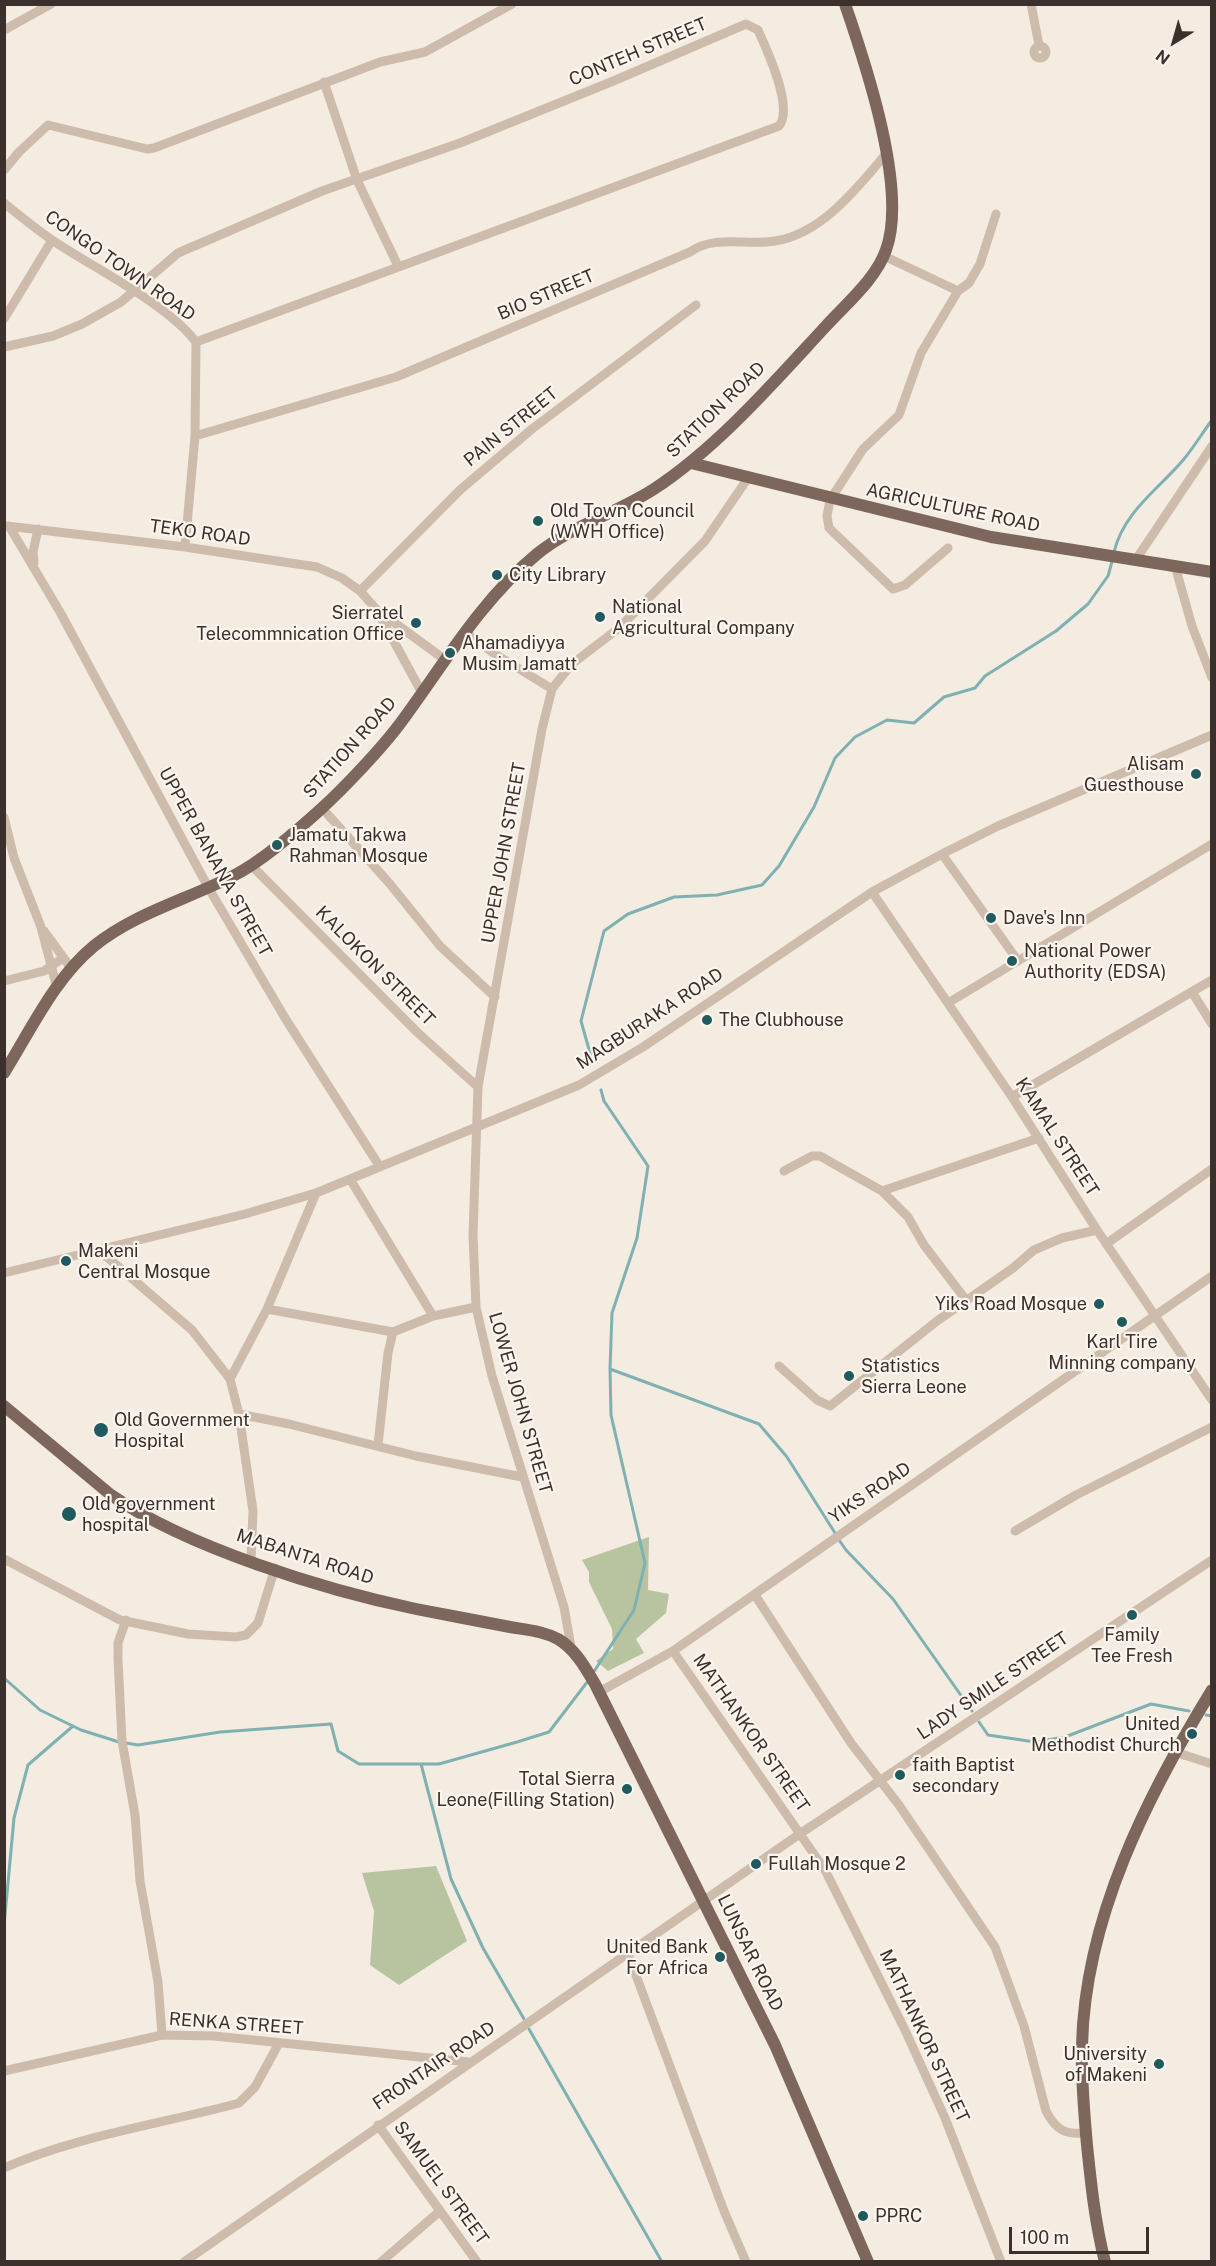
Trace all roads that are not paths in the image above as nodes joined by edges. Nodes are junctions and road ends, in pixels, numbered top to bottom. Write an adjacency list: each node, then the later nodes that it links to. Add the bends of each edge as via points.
1 (51, 4): 5 (street)
2 (513, 4): 7 (street, via 425,52 380,62)
3 (845, 4): 8 (main road, STATION ROAD)
4 (1030, 4): 6 (street)
5 (4, 30)
6 (1039, 45)
7 (324, 82): 9 (street, via 147,149 48,125); 10 (street)
8 (886, 154): 14 (main road, STATION ROAD, via 893,214); 22 (street, BIO STREET, via 846,199 823,218 789,237 701,245 396,377)
9 (4, 170)
10 (357, 180): 15 (street); 15 (street, CONTEH STREET, via 460,143 746,24 759,30 777,74 783,115 779,126); 16 (street, CONTEH STREET, via 322,191 178,253)
11 (4, 203): 13 (street, CONGO TOWN ROAD)
12 (996, 214): 17 (street, via 980,264 969,283)
13 (52, 240): 16 (street, CONGO TOWN ROAD); 19 (street, CONGO TOWN ROAD)
14 (884, 256): 17 (street); 24 (main road, STATION ROAD, via 841,310)
15 (399, 266): 20 (street, CONTEH STREET)
16 (134, 291): 20 (street, CONGO TOWN ROAD); 21 (street, CONTEH STREET, via 82,324 53,336)
17 (958, 291): 26 (street, via 921,353 899,416 863,449)
18 (696, 305): 35 (street, PAIN STREET, via 532,429 460,490)
19 (4, 319)
20 (196, 342): 22 (street, CONGO TOWN ROAD)
21 (4, 347)
22 (195, 436): 29 (street, CONGO TOWN ROAD)
23 (1212, 446): 31 (street)
24 (691, 463): 25 (main road, AGRICULTURE ROAD); 37 (main road, STATION ROAD, via 652,490 540,552 501,589)
25 (748, 478): 26 (main road, AGRICULTURE ROAD); 40 (street, via 705,541 619,628 572,664)
26 (830, 500): 30 (street, via 826,516 829,528 893,589 905,585); 31 (main road, AGRICULTURE ROAD, via 991,537)
27 (7, 526): 28 (street, TEKO ROAD); 32 (street, UPPER BANANA STREET)
28 (38, 530): 29 (street, TEKO ROAD); 32 (street)
29 (185, 547): 35 (street, TEKO ROAD, via 316,567)
30 (948, 548)
31 (1132, 560): 33 (main road, AGRICULTURE ROAD)
32 (34, 566): 48 (street, UPPER BANANA STREET)
33 (1175, 566): 34 (main road, AGRICULTURE ROAD); 39 (street)
34 (1212, 572)
35 (360, 591): 36 (street, TEKO ROAD)
36 (377, 610): 38 (street, TEKO ROAD); 41 (street, TEKO ROAD)
37 (465, 632): 38 (main road, STATION ROAD); 40 (street)
38 (444, 659): 41 (main road, STATION ROAD)
39 (1212, 678)
40 (552, 689): 59 (street, UPPER JOHN STREET)
41 (422, 693): 43 (main road, STATION ROAD, via 400,725)
42 (1212, 735): 46 (street, MAGBURAKA ROAD)
43 (322, 808): 47 (main road, STATION ROAD); 59 (street, via 440,946)
44 (4, 816): 50 (street, via 14,858)
45 (1212, 844): 52 (street)
46 (942, 854): 49 (street, MAGBURAKA ROAD); 52 (street)
47 (251, 865): 48 (main road, STATION ROAD); 63 (street, KALOKON STREET, via 417,1032)
48 (208, 886): 54 (main road, STATION ROAD, via 131,920); 67 (street, UPPER BANANA STREET, via 285,1018)
49 (872, 892): 60 (street, KAMAL STREET); 65 (street, MAGBURAKA ROAD, via 598,1074)
50 (41, 927): 51 (street); 53 (street)
51 (63, 957): 53 (street); 54 (street)
52 (1018, 961): 60 (street)
53 (51, 967): 56 (street); 57 (street)
54 (71, 968): 57 (main road, STATION ROAD)
55 (1212, 980): 58 (street)
56 (4, 981)
57 (57, 988): 62 (main road, STATION ROAD)
58 (1192, 992): 61 (street); 64 (street)
59 (495, 997): 63 (street, UPPER JOHN STREET)
60 (948, 1003): 64 (street, KAMAL STREET)
61 (1212, 1024)
62 (4, 1073)
63 (478, 1087): 65 (street, UPPER JOHN STREET)
64 (1012, 1097): 66 (street, KAMAL STREET)
65 (478, 1126): 67 (street, MAGBURAKA ROAD); 79 (street, LOWER JOHN STREET, via 473,1235)
66 (1038, 1138): 71 (street); 73 (street, KAMAL STREET)
67 (380, 1167): 70 (street, MAGBURAKA ROAD)
68 (1212, 1170): 74 (street)
69 (784, 1171): 71 (street, via 812,1156 820,1156)
70 (350, 1179): 72 (street, MAGBURAKA ROAD); 81 (street)
71 (882, 1191): 78 (street, via 908,1217)
72 (316, 1193): 75 (street, MAGBURAKA ROAD); 80 (street)
73 (1097, 1230): 74 (street, KAMAL STREET); 78 (street, via 1034,1250)
74 (1106, 1244): 82 (street, KAMAL STREET)
75 (100, 1251): 76 (street, MAGBURAKA ROAD); 85 (street, via 192,1330)
76 (4, 1273)
77 (1212, 1276): 82 (street, YIKS ROAD)
78 (966, 1300): 84 (street, via 830,1406 817,1400)
79 (476, 1307): 81 (street); 91 (street, LOWER JOHN STREET)
80 (267, 1309): 83 (street); 85 (street)
81 (433, 1316): 83 (street)
82 (1156, 1316): 86 (street, KAMAL STREET); 97 (street, YIKS ROAD)
83 (393, 1332): 90 (street)
84 (779, 1366)
85 (230, 1379): 88 (street)
86 (1212, 1400)
87 (4, 1406): 94 (main road, MABANTA ROAD, via 130,1508)
88 (239, 1414): 90 (street); 94 (street, via 253,1511)
89 (1212, 1427): 92 (street, via 1076,1495)
90 (378, 1445): 91 (street)
91 (522, 1477): 99 (street, LOWER JOHN STREET, via 557,1581)
92 (1015, 1531)
93 (4, 1559): 98 (street, via 106,1614)
94 (251, 1560): 96 (main road, MABANTA ROAD)
95 (1212, 1560): 106 (street, LADY SMILE STREET)
96 (275, 1569): 98 (street, via 261,1617 246,1635 188,1634); 99 (main road, MABANTA ROAD, via 402,1605 542,1632)
97 (756, 1595): 100 (street, YIKS ROAD); 106 (street, via 851,1743)
98 (126, 1620): 110 (street, via 118,1642 123,1743 135,1815 140,1881 158,1982)
99 (571, 1647): 101 (main road, MABANTA ROAD)
100 (673, 1651): 102 (street, YIKS ROAD); 107 (street, MATHANKOR STREET)
101 (586, 1668): 102 (main road, LUNSAR ROAD)
102 (597, 1688): 108 (main road, LUNSAR ROAD)
103 (1212, 1689): 104 (main road)
104 (1175, 1752): 105 (street); 115 (main road, via 1125,1858 1096,1950 1082,2045)
105 (1212, 1764)
106 (880, 1781): 107 (street, LADY SMILE STREET); 115 (street, via 995,1947 1010,1982 1054,2126 1062,2132)
107 (801, 1833): 108 (street, LADY SMILE STREET); 123 (street, MATHANKOR STREET, via 825,1870 905,2030 945,2118)
108 (705, 1901): 109 (street, FRONTAIR ROAD); 122 (main road, LUNSAR ROAD, via 806,2113)
109 (628, 1954): 112 (street, FRONTAIR ROAD); 121 (street)
110 (162, 2035): 111 (street, RENKA STREET); 113 (street, RENKA STREET)
111 (279, 2043): 112 (street, RENKA STREET); 116 (street, via 249,2096 239,2103 75,2145)
112 (469, 2062): 114 (street, FRONTAIR ROAD)
113 (4, 2071)
114 (378, 2125): 117 (street, SAMUEL STREET); 118 (street, FRONTAIR ROAD)
115 (1086, 2133): 124 (main road, via 1097,2231)
116 (4, 2168)
117 (440, 2211): 119 (street); 120 (street, SAMUEL STREET)
118 (184, 2262)
119 (381, 2262)
120 (477, 2262)
121 (746, 2262)
122 (868, 2262)
123 (1001, 2262)
124 (1105, 2262)

